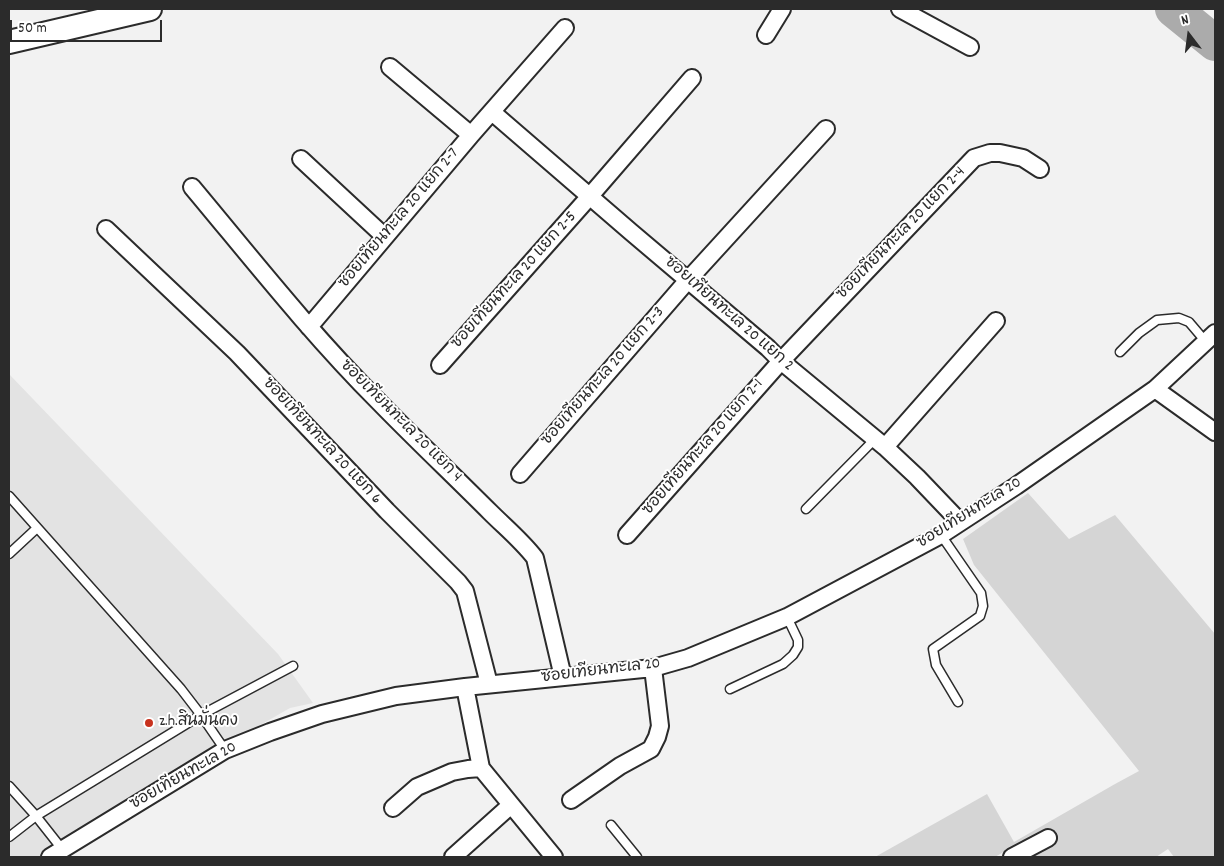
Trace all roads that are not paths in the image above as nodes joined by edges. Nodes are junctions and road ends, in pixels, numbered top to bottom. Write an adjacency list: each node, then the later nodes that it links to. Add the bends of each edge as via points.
1 (150, 9): 6 (main road)
2 (782, 9): 5 (street)
3 (900, 9): 7 (street)
4 (565, 28): 10 (street, ซอยเทียนทะเล 20 แยก 2-7)
5 (766, 36)
6 (9, 42)
7 (970, 47)
8 (390, 67): 12 (street)
9 (692, 78): 16 (street, ซอยเทียนทะเล 20 แยก 2-5)
10 (492, 112): 12 (street, ซอยเทียนทะเล 20 แยก 2-7); 16 (street, ซอยเทียนทะเล 20 แยก 2)
11 (826, 129): 19 (street, ซอยเทียนทะเล 20 แยก 2-3)
12 (471, 135): 18 (street, ซอยเทียนทะเล 20 แยก 2-7)
13 (301, 160): 18 (street)
14 (1040, 169): 24 (street, ซอยเทียนทะเล 20 แยก 2-4, via 1023,158 1000,154 990,153 974,158)
15 (192, 187): 21 (street, ซอยเทียนทะเล 20 แยก 4)
16 (590, 196): 19 (street, ซอยเทียนทะเล 20 แยก 2); 25 (street, ซอยเทียนทะเล 20 แยก 2-5)
17 (106, 229): 41 (street, ซอยเทียนทะเล 20 แยก 6, via 237,353 458,582 465,591)
18 (385, 237): 21 (street, ซอยเทียนทะเล 20 แยก 2-7)
19 (688, 280): 24 (street, ซอยเทียนทะเล 20 แยก 2); 29 (street, ซอยเทียนทะเล 20 แยก 2-3)
20 (996, 321): 28 (street)
21 (309, 327): 40 (street, ซอยเทียนทะเล 20 แยก 4, via 357,381 535,558)
22 (1210, 338): 23 (lane, via 1179,318 1157,320); 26 (street, ซอยเทียนทะเล 20)
23 (1120, 352)
24 (781, 361): 28 (street, ซอยเทียนทะเล 20 แยก 2); 34 (street, ซอยเทียนทะเล 20 แยก 2-1)
25 (440, 365)
26 (1155, 389): 27 (street); 32 (street, ซอยเทียนทะเล 20)
27 (1215, 432)
28 (880, 443): 31 (lane); 32 (street, ซอยเทียนทะเล 20 แยก 2)
29 (520, 474)
30 (9, 496): 33 (lane)
31 (806, 509)
32 (960, 522): 35 (street, ซอยเทียนทะเล 20)
33 (37, 528): 36 (lane); 45 (lane)
34 (627, 535)
35 (941, 535): 37 (street, ซอยเทียนทะเล 20); 44 (lane, via 981,593 983,606 980,616 933,649 936,665)
36 (9, 554)
37 (787, 617): 39 (street, ซอยเทียนทะเล 20, via 688,658); 43 (lane, via 798,640 793,655 783,664)
38 (293, 666): 45 (lane)
39 (653, 668): 40 (street, ซอยเทียนทะเล 20); 49 (street, via 660,726 650,749)
40 (562, 677): 41 (street, ซอยเทียนทะเล 20)
41 (489, 684): 42 (street, ซอยเทียนทะเล 20)
42 (466, 687): 46 (street, ซอยเทียนทะเล 20, via 396,696 322,714); 47 (street)
43 (730, 689)
44 (958, 702)
45 (201, 715): 46 (lane); 52 (lane)
46 (225, 750): 56 (street, ซอยเทียนทะเล 20)
47 (481, 768): 50 (street); 51 (street, via 452,772 417,787)
48 (9, 786): 52 (lane)
49 (571, 800)
50 (511, 805): 57 (street); 58 (street)
51 (393, 808)
52 (36, 816): 54 (lane); 56 (lane)
53 (611, 826): 59 (lane)
54 (9, 838)
55 (1048, 838): 60 (street)
56 (56, 853)
57 (453, 857)
58 (554, 857)
59 (637, 857)
60 (1012, 857)

